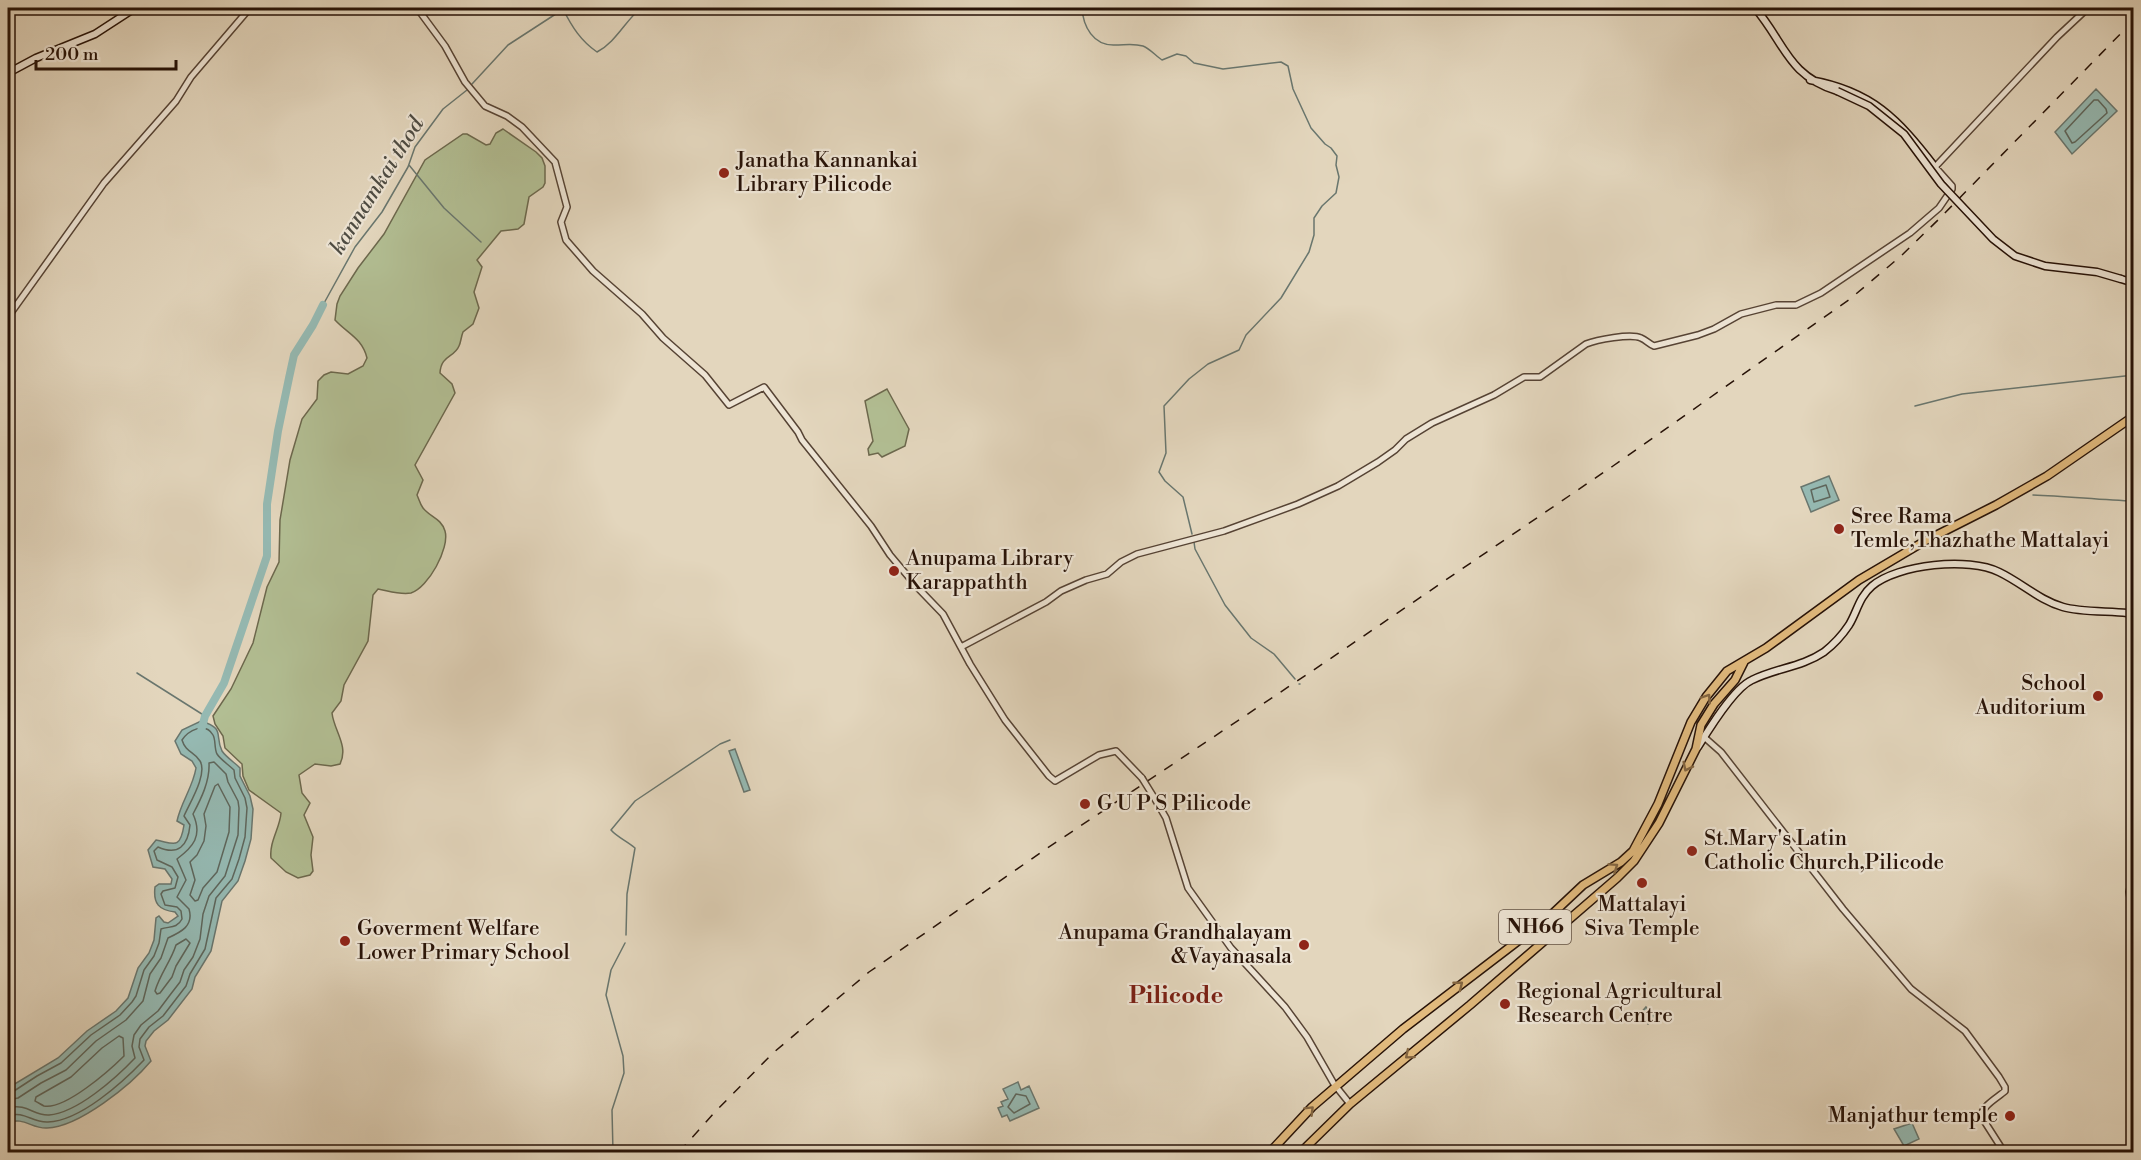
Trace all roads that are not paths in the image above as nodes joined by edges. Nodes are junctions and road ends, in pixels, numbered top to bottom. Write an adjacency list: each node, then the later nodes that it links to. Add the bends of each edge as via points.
1 (135, 8): 6 (main road, via 95,34)
2 (250, 8): 10 (street, via 104,183)
3 (417, 8): 13 (street, via 485,106 522,127 555,162 567,207 562,230 573,248 705,375 729,405 764,387 890,555 943,614)
4 (1755, 8): 7 (main road, via 1793,65)
5 (2088, 8): 8 (street)
6 (8, 73)
7 (1810, 80): 8 (main road, via 1836,85 1867,99 1914,139); 9 (main road, bridge, via 1869,106 1904,134 1941,184 2014,256)
8 (1935, 167): 13 (street, via 1952,186 1939,208 1910,233 1821,293 1796,305 1776,305 1741,314 1714,329 1666,344 1654,346 1636,336 1595,340 1540,377 1524,376 1494,395 1432,423 1338,486 1224,531 1137,554 1107,574 1061,591)
9 (2133, 283)
10 (8, 317)
11 (2133, 417): 14 (highway, NH66, via 2047,476 1859,580)
12 (2133, 615): 15 (main road, NH66, via 2066,608 2044,601 1998,571 1978,566 1949,564 1906,570 1872,586 1862,597 1849,625 1829,648 1812,660 1749,681)
13 (961, 647): 19 (street, bridge, via 1005,720 1053,781 1111,751 1116,751 1142,777 1166,818 1188,888 1231,948 1285,1007)
14 (1744, 662): 16 (highway, NH66, via 1701,725); 19 (highway, NH66, one-way to 14, via 1403,1029 1548,918 1583,885 1633,851 1658,804 1691,722 1727,671)
15 (1704, 737): 16 (main road, NH66); 23 (street, via 1911,989 1961,1027 1999,1077 2005,1091 1981,1111 1981,1116)
16 (1696, 749): 20 (highway, NH66, one-way to 20, via 1659,823 1634,861)
17 (2133, 872): 18 (street, via 2129,892)
18 (2133, 918)
19 (1336, 1086): 20 (street); 21 (highway, NH66, one-way to 19)
20 (1350, 1104): 22 (highway, NH66)
21 (1270, 1152)
22 (1301, 1152)
23 (2004, 1152)

